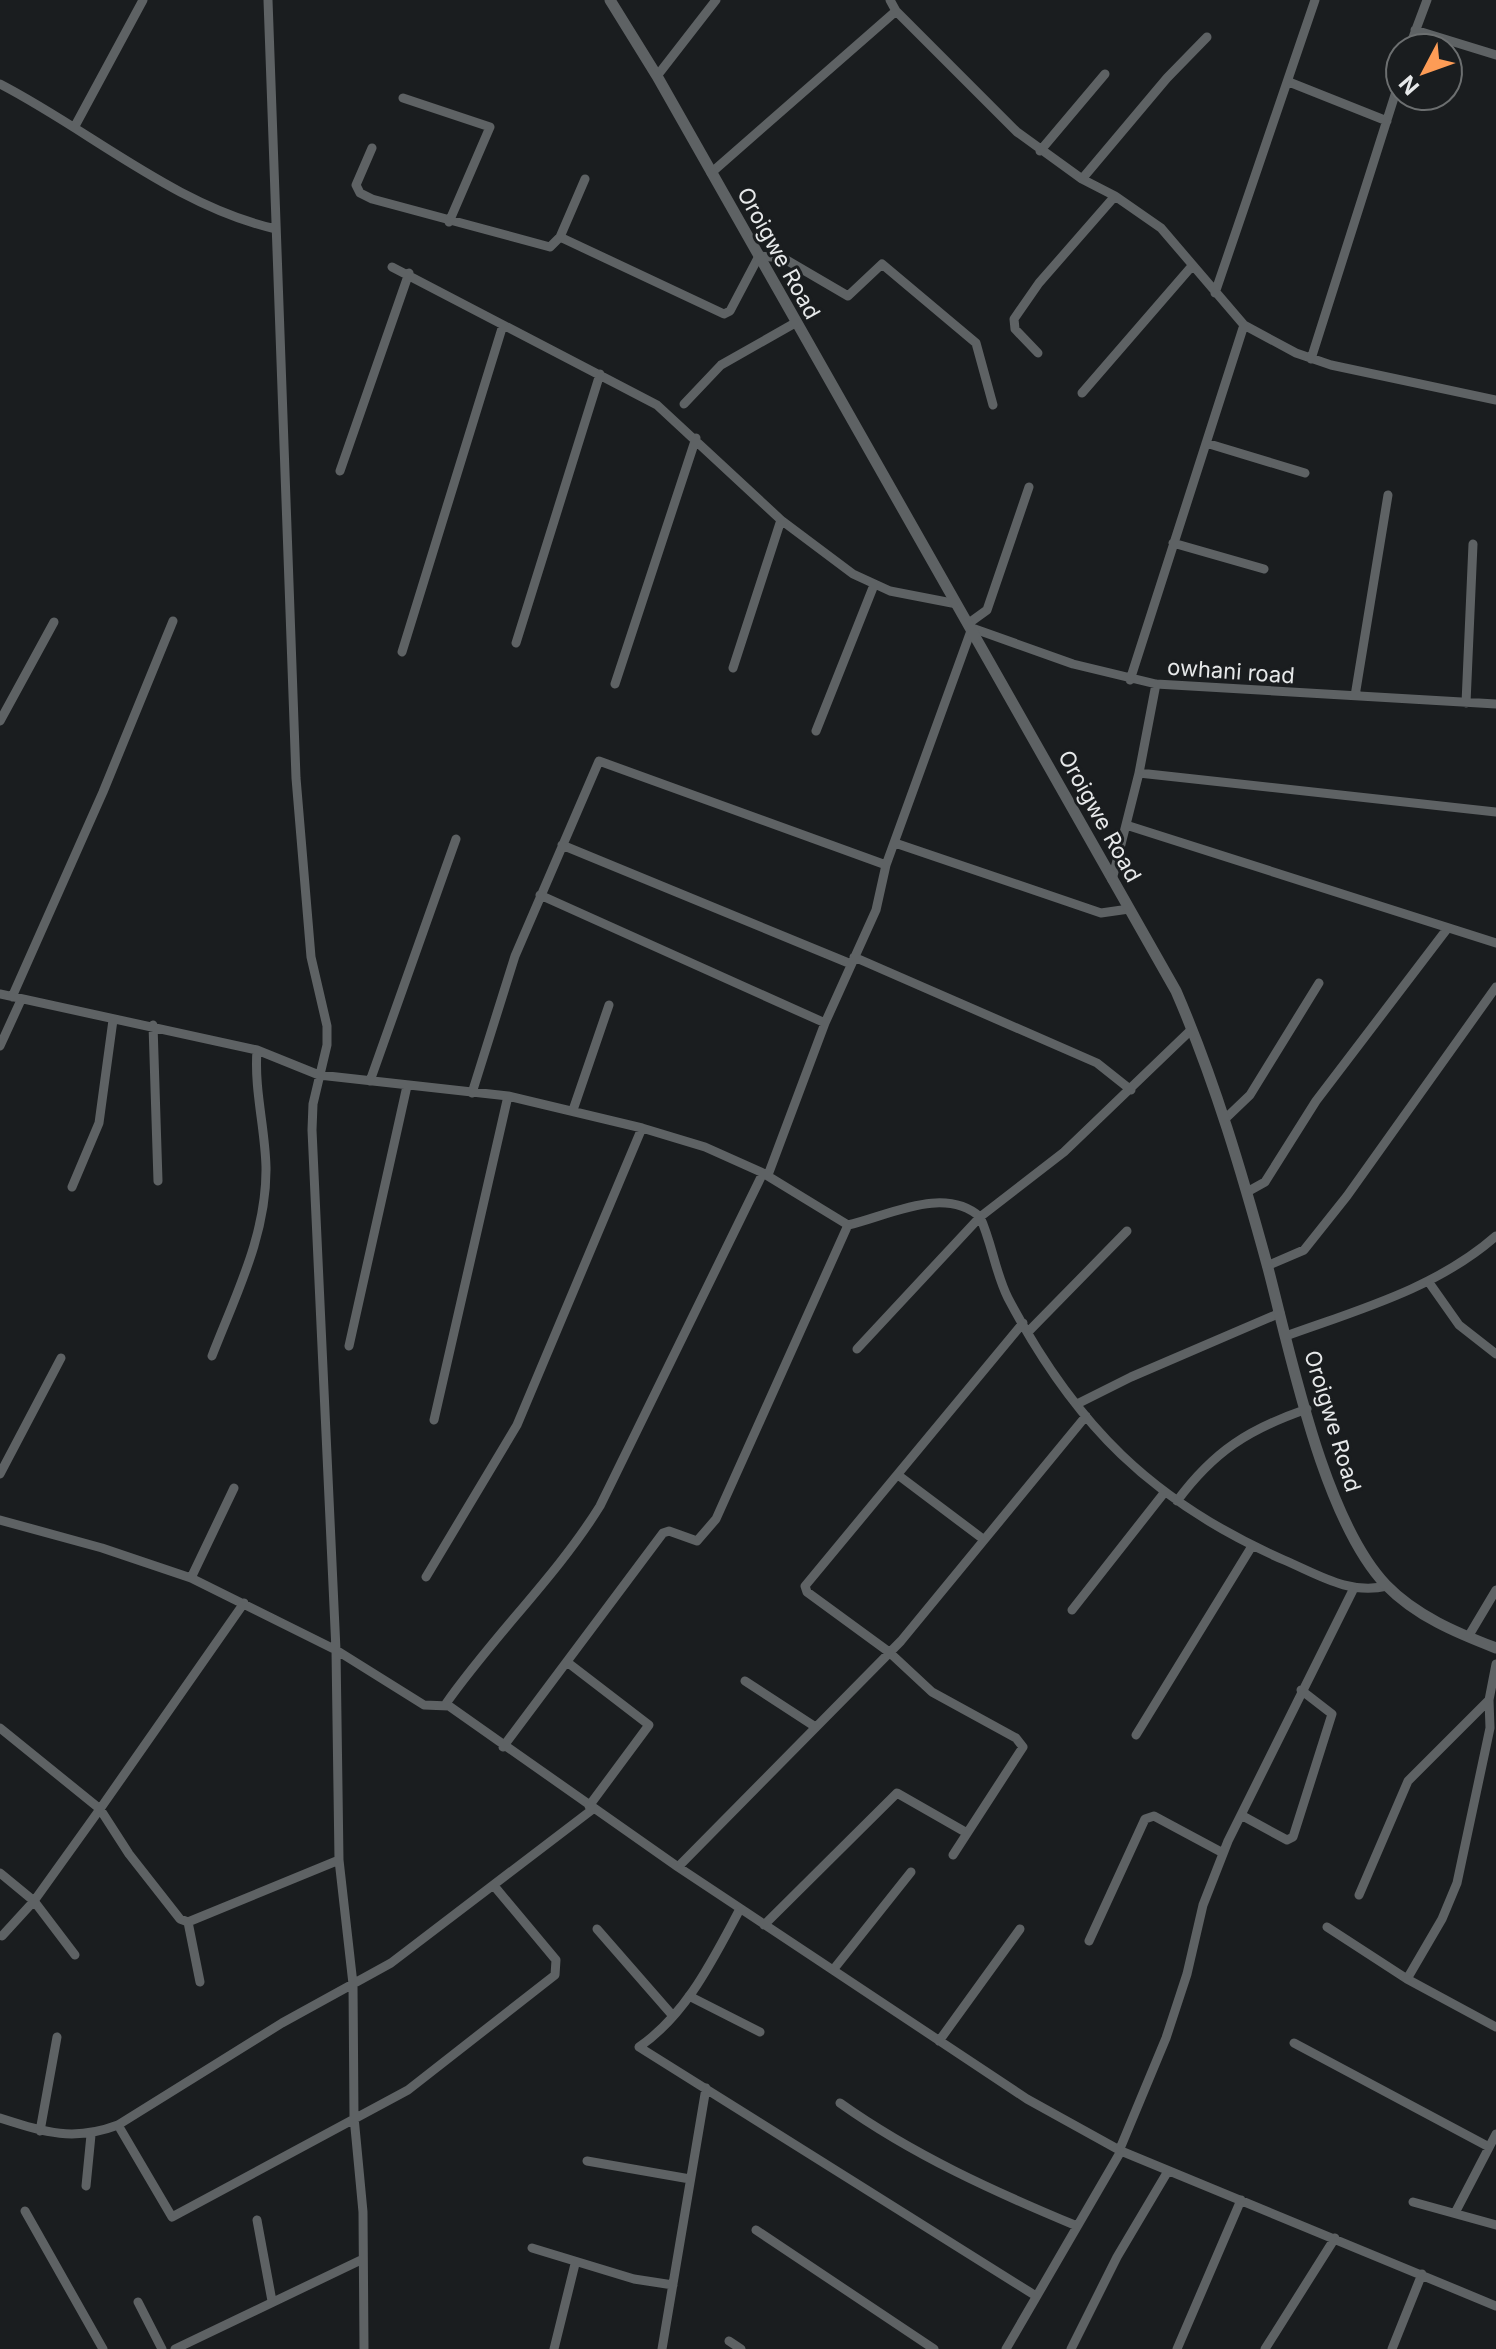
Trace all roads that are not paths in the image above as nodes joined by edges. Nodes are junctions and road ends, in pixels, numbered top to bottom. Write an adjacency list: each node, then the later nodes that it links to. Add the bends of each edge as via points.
1 (143, 0): 19 (street)
2 (268, 0): 27 (street)
3 (610, 0): 13 (street, Oroigwe Road)
4 (716, 0): 13 (street)
5 (890, 0): 8 (street)
6 (1315, 0): 14 (street)
7 (1427, 0): 9 (street)
8 (896, 11): 21 (street); 22 (street)
9 (1415, 30): 11 (street)
10 (1207, 37): 24 (street)
11 (1496, 55)
12 (1105, 74): 21 (street)
13 (657, 76): 22 (street, Oroigwe Road)
14 (1289, 82): 18 (street); 33 (street)
15 (0, 84): 19 (street)
16 (403, 98): 26 (street, via 490,127)
17 (1390, 112): 18 (street)
18 (1387, 121): 38 (street)
19 (75, 126): 27 (street, via 231,217)
20 (372, 148): 26 (street, via 357,179 360,193)
21 (1040, 151): 24 (street)
22 (711, 173): 29 (street, Oroigwe Road)
23 (585, 179): 28 (street)
24 (1082, 179): 25 (street)
25 (1115, 196): 30 (street, via 1161,228); 37 (street, via 1014,319 1015,329)
26 (449, 222): 28 (street, via 550,247)
27 (276, 229): 94 (street, via 296,778 311,957 327,1026)
28 (560, 237): 29 (street, via 724,314)
29 (759, 256): 34 (street, Oroigwe Road); 43 (street, via 783,258 848,296 879,264 888,266 976,343)
30 (1192, 266): 33 (street); 40 (street)
31 (392, 267): 32 (street)
32 (409, 273): 35 (street); 46 (street)
33 (1215, 293): 36 (street)
34 (795, 323): 42 (street, via 721,365); 55 (street, Oroigwe Road)
35 (503, 325): 39 (street); 60 (street)
36 (1244, 325): 38 (street); 45 (street)
37 (1038, 353)
38 (1311, 359): 41 (street)
39 (600, 374): 44 (street, via 657,405); 59 (street)
40 (1082, 393)
41 (1496, 400)
42 (684, 404)
43 (993, 405)
44 (696, 438): 50 (street); 63 (street)
45 (1206, 443): 47 (street); 51 (street)
46 (340, 471)
47 (1305, 473)
48 (1029, 487): 58 (street, via 987,610)
49 (1388, 495): 65 (street)
50 (781, 520): 54 (street, via 833,562); 61 (street)
51 (1173, 543): 53 (street); 62 (street)
52 (1473, 544): 66 (street)
53 (1264, 569)
54 (874, 585): 55 (street); 69 (street)
55 (957, 604): 58 (street, Oroigwe Road)
56 (173, 621): 86 (street)
57 (54, 622): 68 (street)
58 (970, 625): 62 (street, owhani road); 74 (street); 77 (street, Oroigwe Road)
59 (516, 643)
60 (402, 652)
61 (733, 668)
62 (1130, 680): 64 (street, owhani road)
63 (615, 684)
64 (1156, 684): 65 (street, owhani road); 70 (street)
65 (1355, 696): 66 (street, owhani road)
66 (1466, 703): 67 (street, owhani road)
67 (1496, 704)
68 (0, 721)
69 (816, 731)
70 (1139, 773): 71 (street); 72 (street)
71 (1496, 812)
72 (1126, 825): 77 (street); 80 (street)
73 (456, 839): 95 (street)
74 (895, 843): 76 (street); 79 (street, via 1101,913)
75 (562, 845): 76 (street, via 596,764 603,760); 78 (street); 82 (street)
76 (886, 865): 82 (street, via 876,910)
77 (1112, 880): 79 (street, Oroigwe Road)
78 (540, 895): 89 (street); 98 (street)
79 (1129, 909): 91 (street, Oroigwe Road)
80 (1447, 929): 81 (street); 106 (street, via 1316,1101 1265,1182)
81 (1496, 943)
82 (853, 961): 89 (street); 97 (street, via 1097,1063)
83 (1319, 983): 101 (street, via 1250,1095)
84 (1496, 987): 111 (street, via 1304,1250)
85 (0, 994): 86 (street)
86 (16, 999): 88 (street); 92 (street)
87 (609, 1005): 100 (street)
88 (113, 1020): 90 (street); 105 (street, via 99,1123)
89 (825, 1023): 103 (street)
90 (153, 1025): 93 (street); 104 (street)
91 (1192, 1029): 97 (street); 101 (street, Oroigwe Road)
92 (0, 1046)
93 (257, 1050): 94 (street); 119 (street, via 266,1164 263,1208 258,1235)
94 (319, 1075): 95 (street); 142 (street, via 312,1130)
95 (370, 1081): 96 (street)
96 (407, 1086): 98 (street); 116 (street)
97 (1131, 1090): 107 (street, via 1064,1152)
98 (472, 1093): 99 (street)
99 (508, 1096): 100 (street); 124 (street)
100 (573, 1110): 102 (street)
101 (1226, 1118): 106 (street, Oroigwe Road)
102 (642, 1128): 103 (street, via 705,1147); 133 (street, via 517,1425)
103 (765, 1174): 108 (street); 149 (street, via 600,1506)
104 (158, 1181)
105 (72, 1187)
106 (1247, 1192): 111 (street, Oroigwe Road)
107 (980, 1217): 108 (street, via 961,1206 935,1203); 114 (street, via 998,1275); 117 (street)
108 (848, 1225): 144 (street, via 716,1519 697,1541 663,1533)
109 (1127, 1231): 114 (street)
110 (1496, 1236): 112 (street)
111 (1267, 1266): 113 (street, Oroigwe Road)
112 (1428, 1281): 115 (street); 118 (street, via 1459,1325)
113 (1280, 1313): 115 (street, Oroigwe Road); 121 (street)
114 (1026, 1328): 121 (street); 126 (street)
115 (1286, 1336): 122 (street, Oroigwe Road)
116 (349, 1346)
117 (857, 1349)
118 (1496, 1354)
119 (212, 1356)
120 (61, 1358): 125 (street)
121 (1077, 1404): 123 (street)
122 (1307, 1409): 129 (street, via 1245,1434); 135 (street, Oroigwe Road, via 1342,1518)
123 (1086, 1416): 128 (street, via 1127,1464); 131 (street)
124 (434, 1420)
125 (0, 1474)
126 (898, 1475): 131 (street); 143 (street, via 805,1586)
127 (234, 1488): 134 (street)
128 (1164, 1493): 129 (street); 139 (street)
129 (1177, 1501): 132 (street)
130 (0, 1520): 134 (street)
131 (983, 1539): 143 (street)
132 (1252, 1546): 136 (street); 152 (street)
133 (426, 1577)
134 (191, 1578): 138 (street)
135 (1387, 1586): 136 (street); 140 (street, Oroigwe Road)
136 (1353, 1590): 147 (street)
137 (1496, 1590): 140 (street)
138 (244, 1603): 142 (street); 155 (street)
139 (1072, 1610)
140 (1468, 1637): 141 (street, Oroigwe Road)
141 (1496, 1648)
142 (336, 1650): 149 (street, via 424,1705); 160 (street)
143 (889, 1652): 150 (street); 157 (street, via 932,1692 1016,1738 1023,1747)
144 (567, 1662): 153 (street); 154 (street, via 649,1725)
145 (1496, 1664): 148 (street)
146 (745, 1681): 150 (street)
147 (1301, 1690): 156 (street); 156 (street, via 1332,1714 1293,1837 1287,1840)
148 (1489, 1700): 165 (street, via 1408,1781); 177 (street, via 1490,1728 1457,1883)
149 (445, 1705): 153 (street)
150 (814, 1726): 161 (street)
151 (0, 1728): 155 (street)
152 (1136, 1735)
153 (503, 1747): 154 (street)
154 (591, 1808): 161 (street); 164 (street)
155 (100, 1809): 166 (street); 168 (street, via 147,1879)
156 (1241, 1815): 158 (street)
157 (967, 1833): 159 (street); 169 (street, via 897,1793)
158 (1223, 1853): 174 (street, via 1154,1816 1145,1819); 196 (street, via 1166,2038)
159 (953, 1855)
160 (339, 1860): 168 (street); 179 (street)
161 (678, 1867): 167 (street)
162 (911, 1872): 176 (street)
163 (0, 1873): 166 (street)
164 (495, 1887): 179 (street, via 391,1963); 189 (street, via 556,1960 555,1975 408,2090)
165 (1359, 1895)
166 (34, 1901): 173 (street); 175 (street)
167 (740, 1909): 169 (street); 180 (street)
168 (188, 1922): 178 (street)
169 (764, 1925): 176 (street)
170 (1327, 1927): 177 (street)
171 (597, 1929): 181 (street)
172 (1020, 1929): 185 (street)
173 (2, 1936)
174 (1089, 1941)
175 (75, 1955)
176 (833, 1970): 185 (street)
177 (1407, 1979): 182 (street)
178 (200, 1982)
179 (353, 1984): 189 (street); 191 (street)
180 (689, 1996): 181 (street); 183 (street)
181 (673, 2016): 187 (street, via 639,2047)
182 (1496, 2027)
183 (760, 2032)
184 (57, 2037): 192 (street)
185 (939, 2041): 196 (street)
186 (1294, 2043): 195 (street)
187 (706, 2088): 199 (street); 215 (street)
188 (840, 2103): 207 (street, via 901,2144)
189 (354, 2117): 191 (street, via 172,2217); 211 (street, via 363,2212)
190 (0, 2118): 192 (street)
191 (118, 2125): 194 (street)
192 (40, 2131): 194 (street)
193 (1496, 2134): 195 (street)
194 (91, 2135): 200 (street)
195 (1489, 2147): 204 (street)
196 (1120, 2151): 198 (street); 207 (street)
197 (587, 2161): 199 (street)
198 (1168, 2171): 201 (street); 230 (street)
199 (690, 2179): 214 (street)
200 (86, 2186)
201 (1241, 2200): 209 (street); 231 (street)
202 (1413, 2202): 204 (street)
203 (25, 2211): 221 (street)
204 (1455, 2213): 206 (street)
205 (257, 2220): 216 (street)
206 (1496, 2225)
207 (1077, 2226): 215 (street)
208 (756, 2230): 228 (street)
209 (1335, 2238): 213 (street); 232 (street)
210 (532, 2248): 212 (street)
211 (361, 2260): 216 (street); 224 (street)
212 (575, 2264): 214 (street); 225 (street)
213 (1422, 2274): 218 (street); 233 (street)
214 (673, 2285): 226 (street)
215 (1036, 2296): 229 (street)
216 (272, 2301): 220 (street)
217 (138, 2302): 222 (street)
218 (1496, 2306)
219 (729, 2341): 227 (street)
220 (190, 2345): 223 (street)
221 (103, 2349)
222 (162, 2349)
223 (175, 2349)
224 (364, 2349)
225 (554, 2349)
226 (662, 2349)
227 (741, 2349)
228 (934, 2349)
229 (1006, 2349)
230 (1071, 2349)
231 (1177, 2349)
232 (1265, 2349)
233 (1392, 2349)

